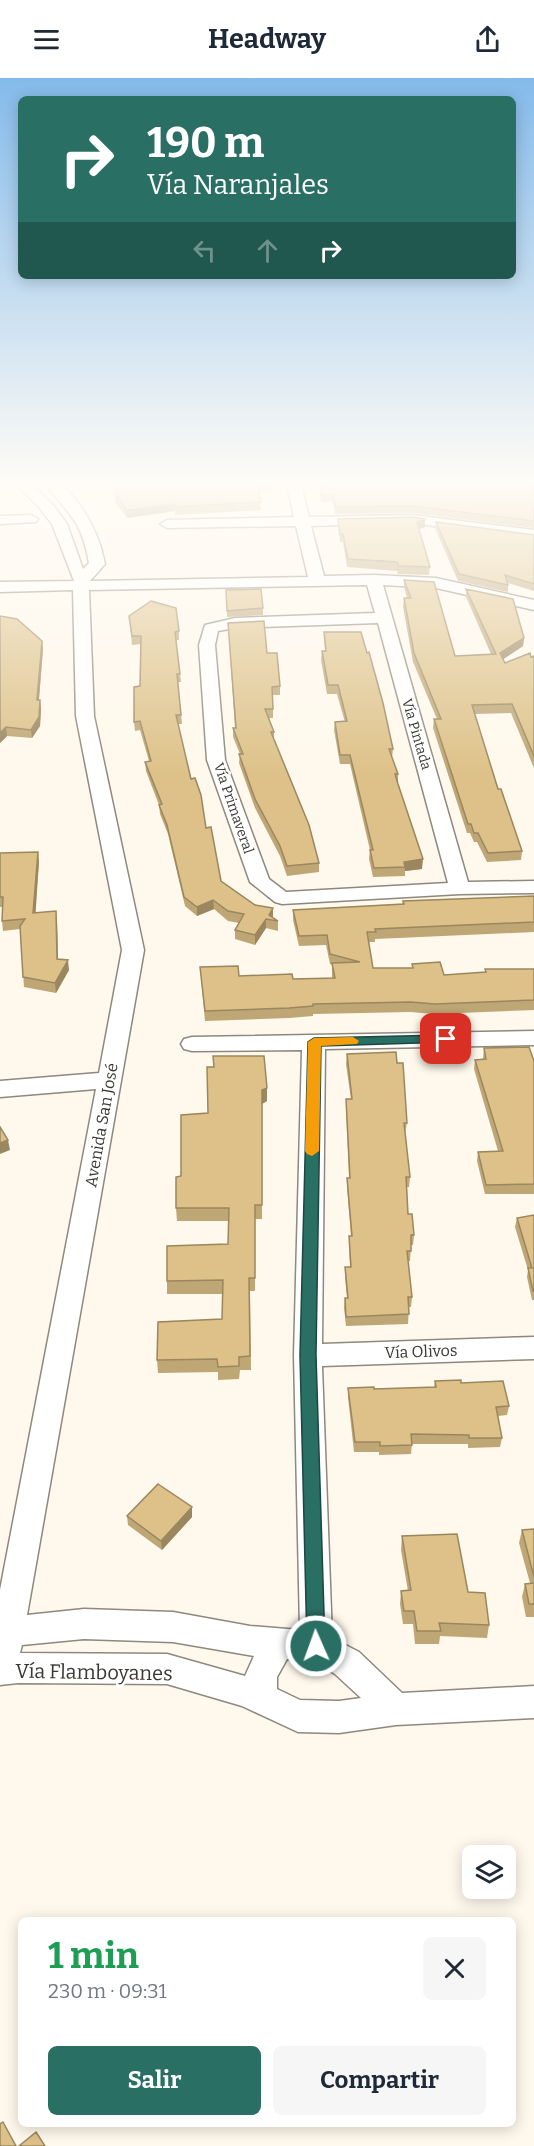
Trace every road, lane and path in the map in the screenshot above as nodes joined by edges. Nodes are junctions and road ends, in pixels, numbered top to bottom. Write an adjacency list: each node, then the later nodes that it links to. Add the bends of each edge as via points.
1 (257, 582): 4 (street)
2 (375, 582): 7 (street, Vía Pintada)
3 (413, 582): 6 (street)
4 (82, 583): 5 (street); 13 (street, Avenida San José, via 85,716 133,950)
5 (0, 587)
6 (534, 605)
7 (384, 618): 9 (street, Vía Pintada); 9 (street, Vía Primaveral, via 235,623 211,628 207,645 216,760 261,882 282,898)
8 (534, 886): 9 (street, Vía Primaveral)
9 (460, 888)
10 (534, 1038): 11 (street)
11 (314, 1042): 12 (street); 16 (street)
12 (192, 1044)
13 (109, 1080): 14 (street); 17 (street, Avenida San José)
14 (0, 1089)
15 (534, 1348): 16 (street, Vía Olivos)
16 (308, 1355): 19 (street)
17 (4, 1631): 18 (street, via 84,1624 173,1627); 20 (street, Avenida San José)
18 (278, 1643): 19 (street); 21 (street, via 261,1676)
19 (316, 1646): 23 (street, via 346,1663)
20 (0, 1670): 21 (street, Vía Flamboyanes, via 167,1670)
21 (261, 1698): 23 (street, Vía Flamboyanes, via 298,1716 339,1717)
22 (534, 1702): 23 (street, Vía Flamboyanes)
23 (396, 1709)

